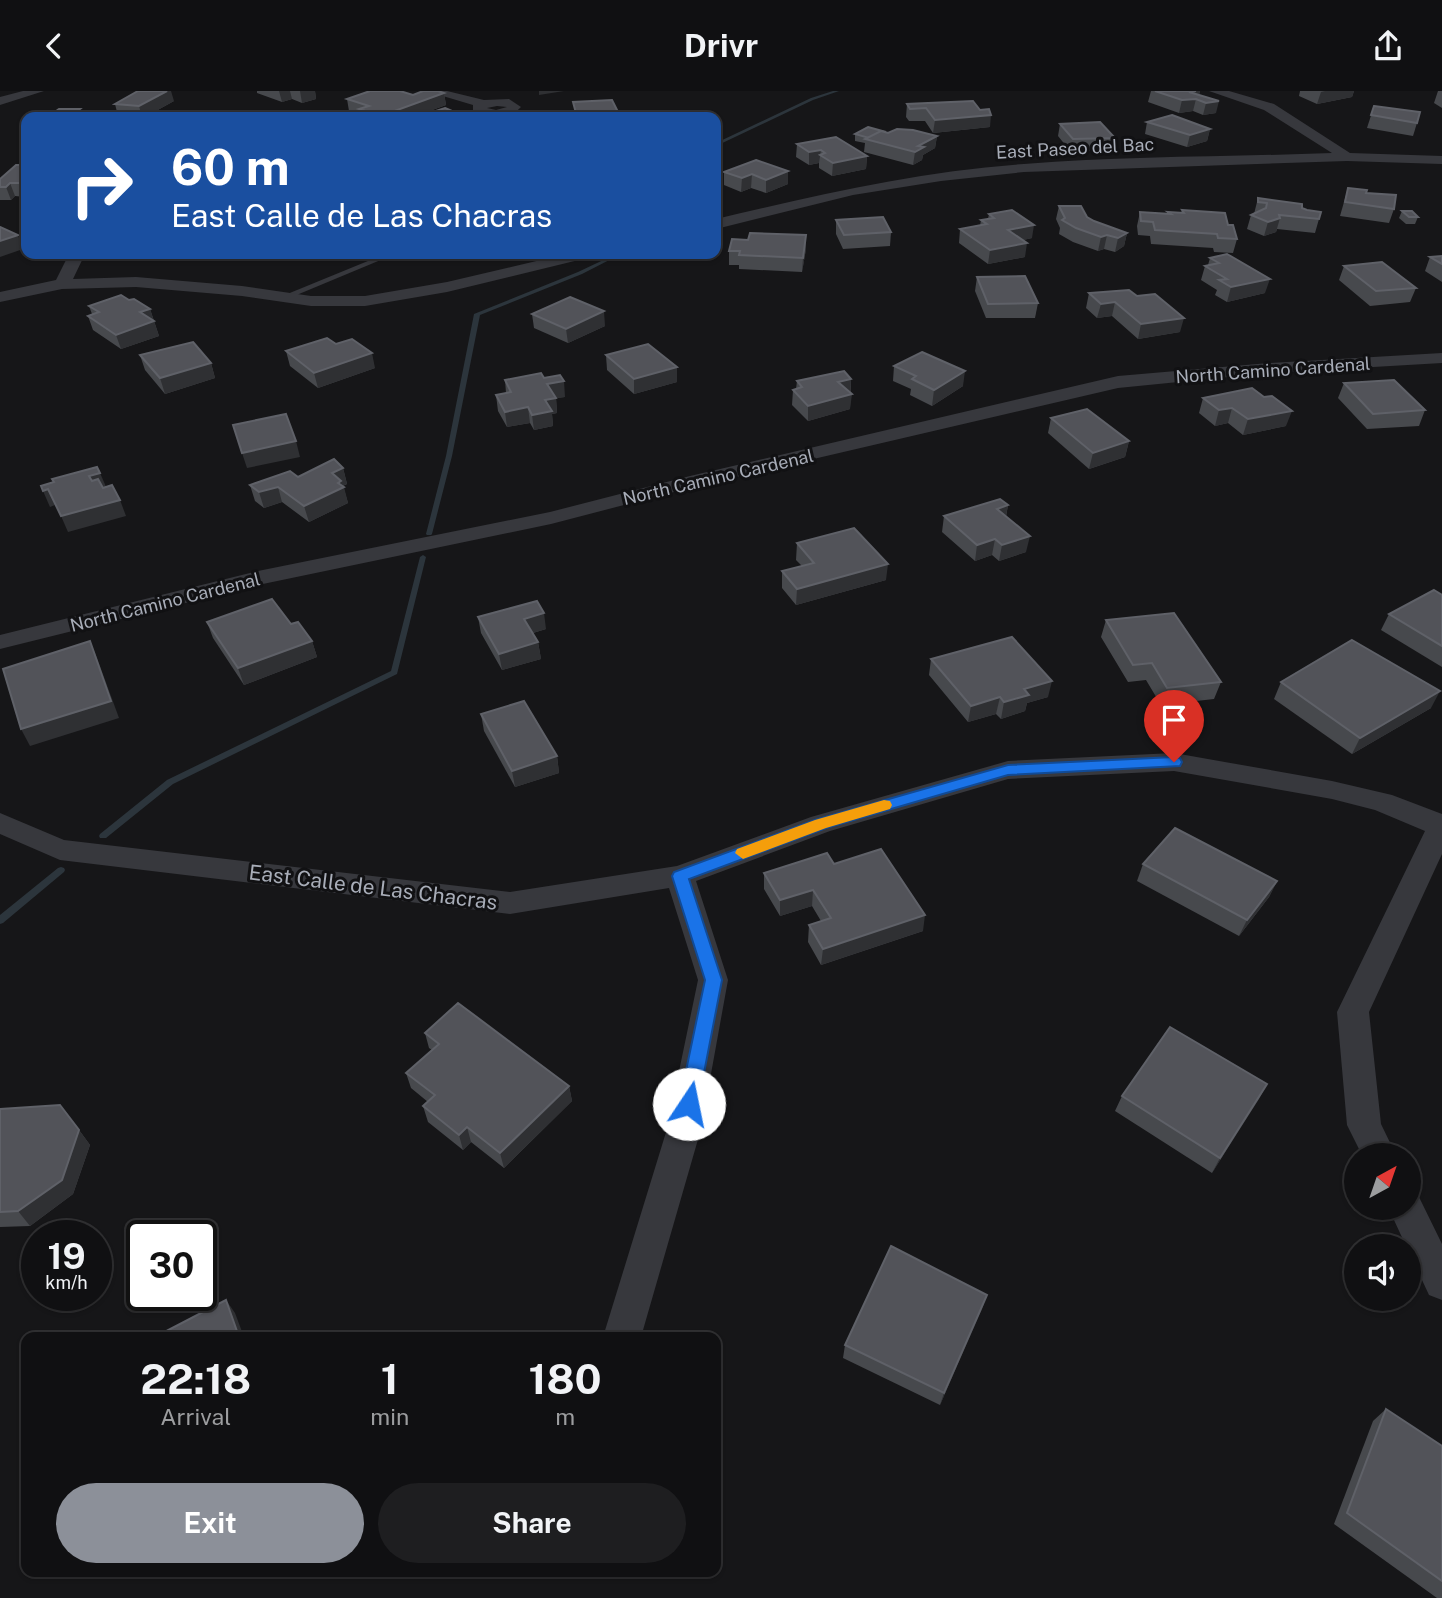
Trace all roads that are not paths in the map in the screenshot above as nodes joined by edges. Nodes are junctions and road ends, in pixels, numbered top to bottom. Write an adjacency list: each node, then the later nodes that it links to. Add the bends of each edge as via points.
1 (38, 91): 4 (street)
2 (432, 91): 5 (street)
3 (1215, 91): 6 (street, via 1269,107)
4 (0, 101)
5 (484, 104)
6 (1347, 157): 7 (street, East Paseo del Bac); 8 (street, East Paseo del Bac, via 1024,168 853,191)
7 (1442, 160)
8 (721, 223)
9 (74, 259): 12 (street)
10 (379, 259): 14 (lane)
11 (564, 259): 14 (street, via 365,301)
12 (62, 284): 13 (street); 14 (street, via 136,282)
13 (0, 297)
14 (284, 297)
15 (1442, 358): 16 (street, North Camino Cardenal, via 1118,382 531,522 258,578)
16 (0, 642)
17 (0, 823): 19 (street, East Calle de Las Chacras, via 60,850 510,903)
18 (1441, 825): 19 (street, East Calle de Las Chacras, via 1382,802 1332,790 1174,762 1008,770 821,824); 20 (street, via 1353,1012 1364,1125)
19 (680, 876): 23 (street, via 713,980 684,1129)
20 (1373, 1143)
21 (1411, 1220): 22 (street)
22 (1442, 1282)
23 (623, 1332)

